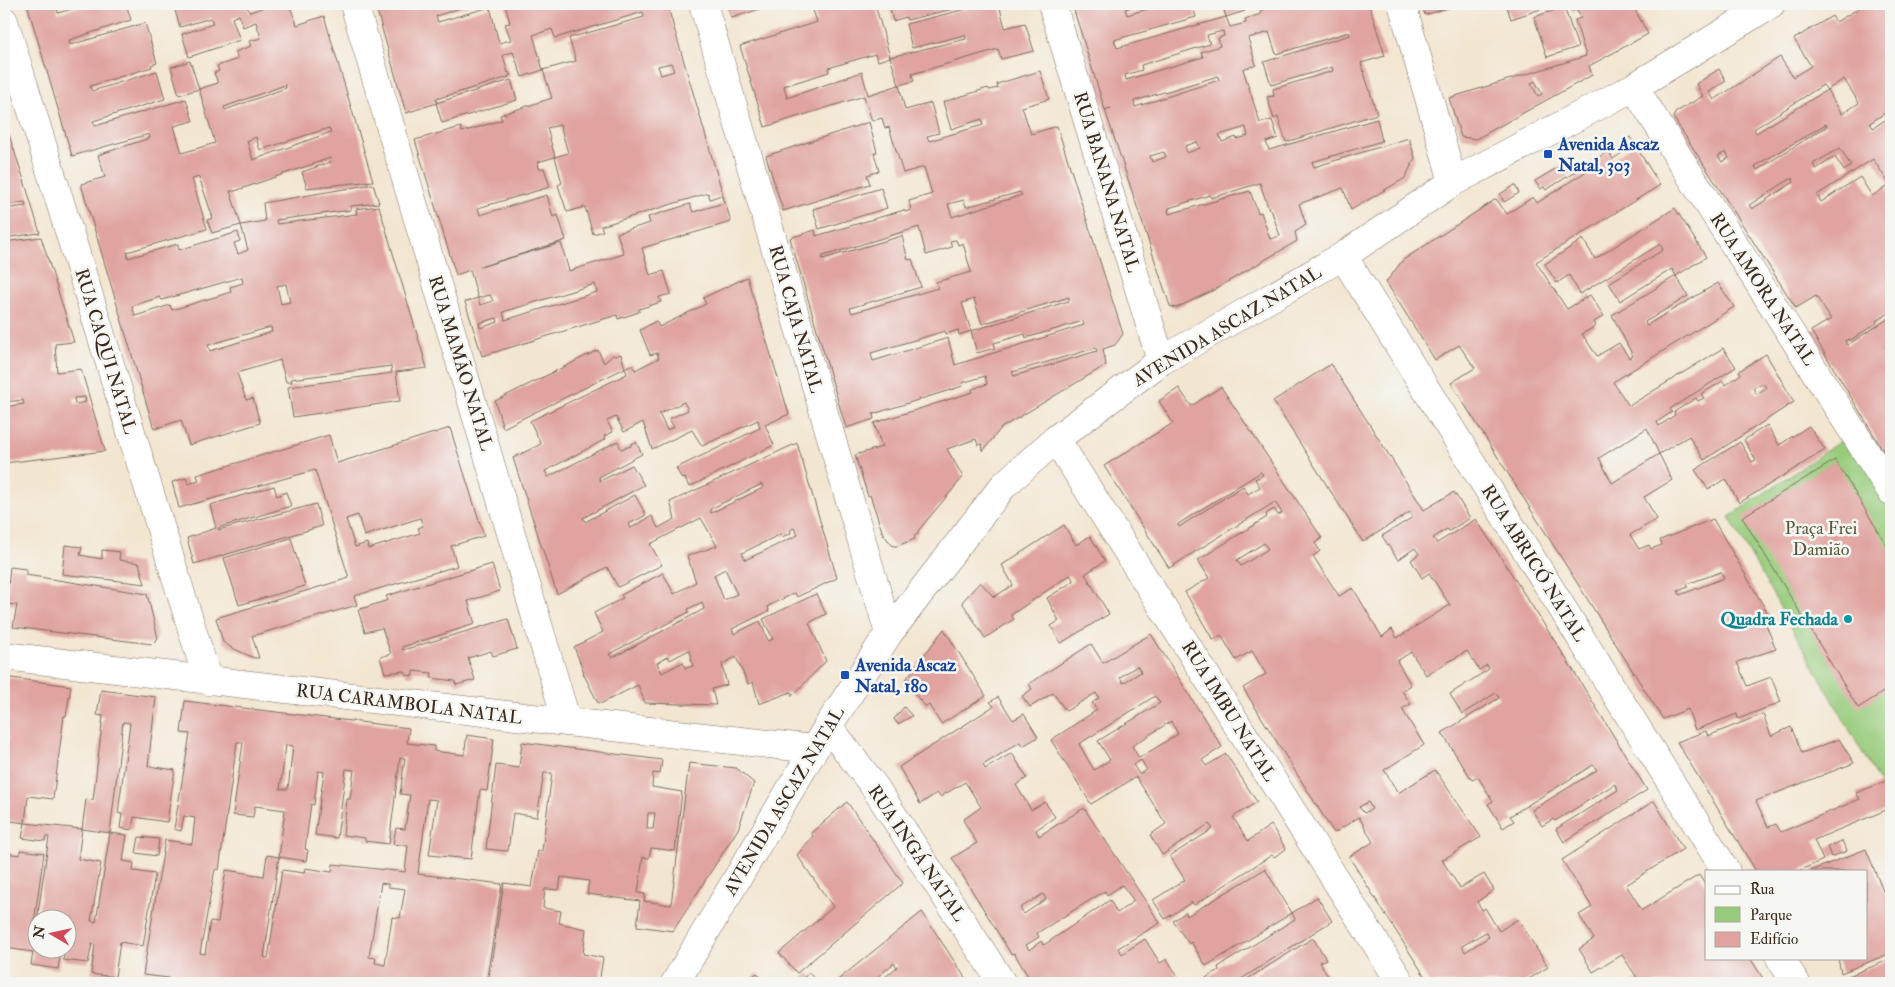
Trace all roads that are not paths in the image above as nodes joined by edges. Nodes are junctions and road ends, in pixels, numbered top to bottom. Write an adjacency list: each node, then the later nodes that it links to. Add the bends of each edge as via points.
1 (354, 4): 16 (street, RUA MAMÃO NATAL)
2 (703, 4): 13 (street, RUA CAJA NATAL)
3 (1052, 4): 10 (street, RUA BANANA NATAL)
4 (1402, 4): 8 (street)
5 (1771, 4): 7 (street, AVENIDA ASCAZ NATAL)
6 (4, 21): 15 (street, RUA CAQUI NATAL)
7 (1634, 87): 8 (street, AVENIDA ASCAZ NATAL); 12 (street, RUA AMORA NATAL)
8 (1453, 182): 9 (street, AVENIDA ASCAZ NATAL)
9 (1343, 256): 10 (street, AVENIDA ASCAZ NATAL); 18 (street, RUA ABRICÓ NATAL)
10 (1162, 361): 11 (street, AVENIDA ASCAZ NATAL)
11 (1056, 439): 13 (street, AVENIDA ASCAZ NATAL, via 1004,485); 22 (street, RUA IMBU NATAL)
12 (1891, 491)
13 (889, 633): 17 (street, AVENIDA ASCAZ NATAL)
14 (4, 656): 15 (street, RUA CARAMBOLA NATAL)
15 (208, 681): 16 (street, RUA CARAMBOLA NATAL)
16 (567, 722): 17 (street, RUA CARAMBOLA NATAL)
17 (821, 738): 20 (street, AVENIDA ASCAZ NATAL); 21 (street, RUA INGÁ NATAL, via 874,786)
18 (1725, 870)
19 (1781, 960): 23 (street)
20 (675, 983)
21 (1002, 983)
22 (1401, 983)
23 (1796, 983)

